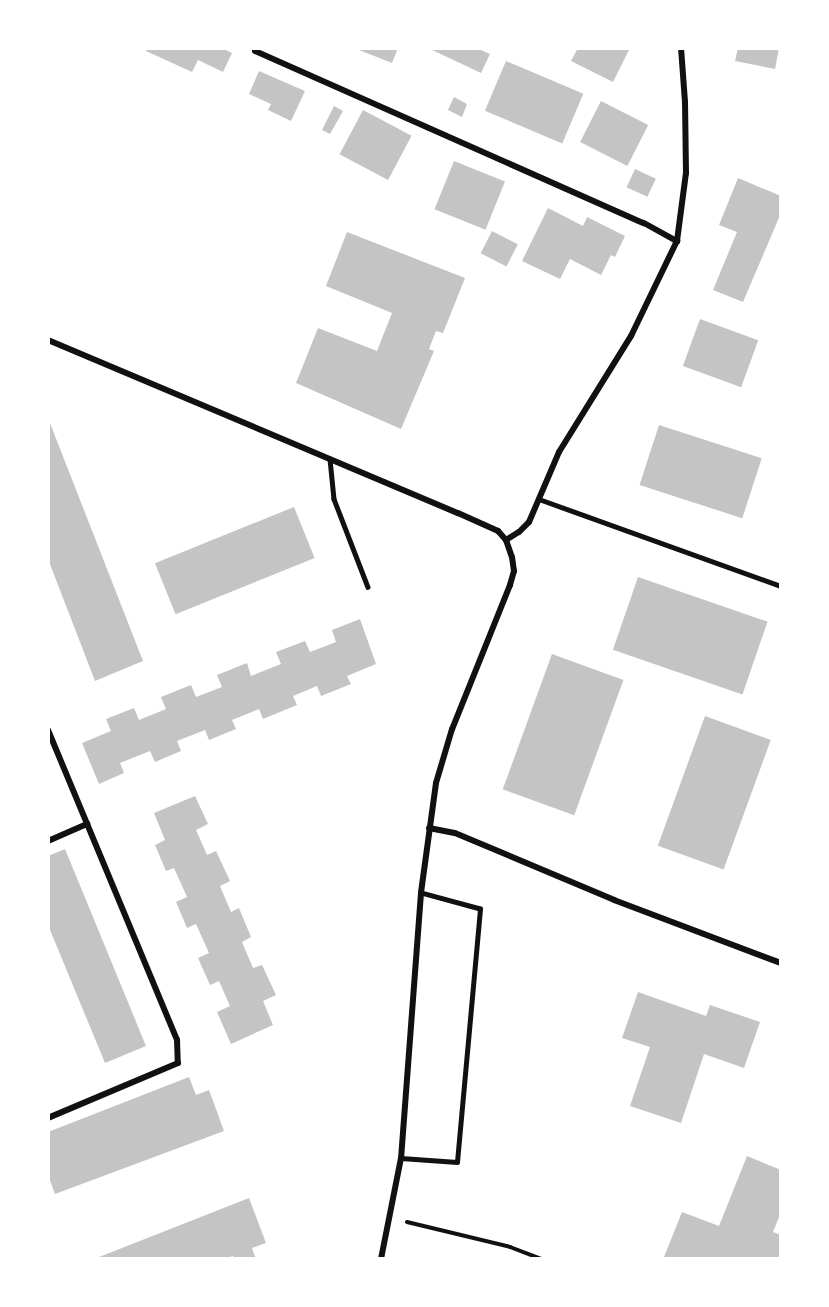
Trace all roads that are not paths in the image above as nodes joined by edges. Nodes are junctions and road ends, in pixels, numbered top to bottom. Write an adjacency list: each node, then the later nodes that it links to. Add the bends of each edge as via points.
1 (681, 48): 3 (street, via 686,173)
2 (255, 51): 3 (street)
3 (677, 241): 6 (street, via 631,336 559,452)
4 (48, 340): 5 (street)
5 (330, 459): 7 (street, via 498,531); 9 (lane, via 334,499)
6 (539, 499): 7 (street, via 529,522); 8 (lane)
7 (506, 540): 12 (street, via 514,572 452,729 436,783)
8 (781, 586)
9 (368, 587)
10 (48, 730): 11 (street)
11 (87, 824): 13 (street); 16 (street, via 177,1040 178,1063)
12 (429, 828): 14 (street); 15 (street, via 455,833 614,900)
13 (48, 841)
14 (421, 893): 17 (street); 17 (lane, via 480,909 457,1162)
15 (781, 963)
16 (48, 1118)
17 (401, 1158): 18 (street)
18 (381, 1259)

